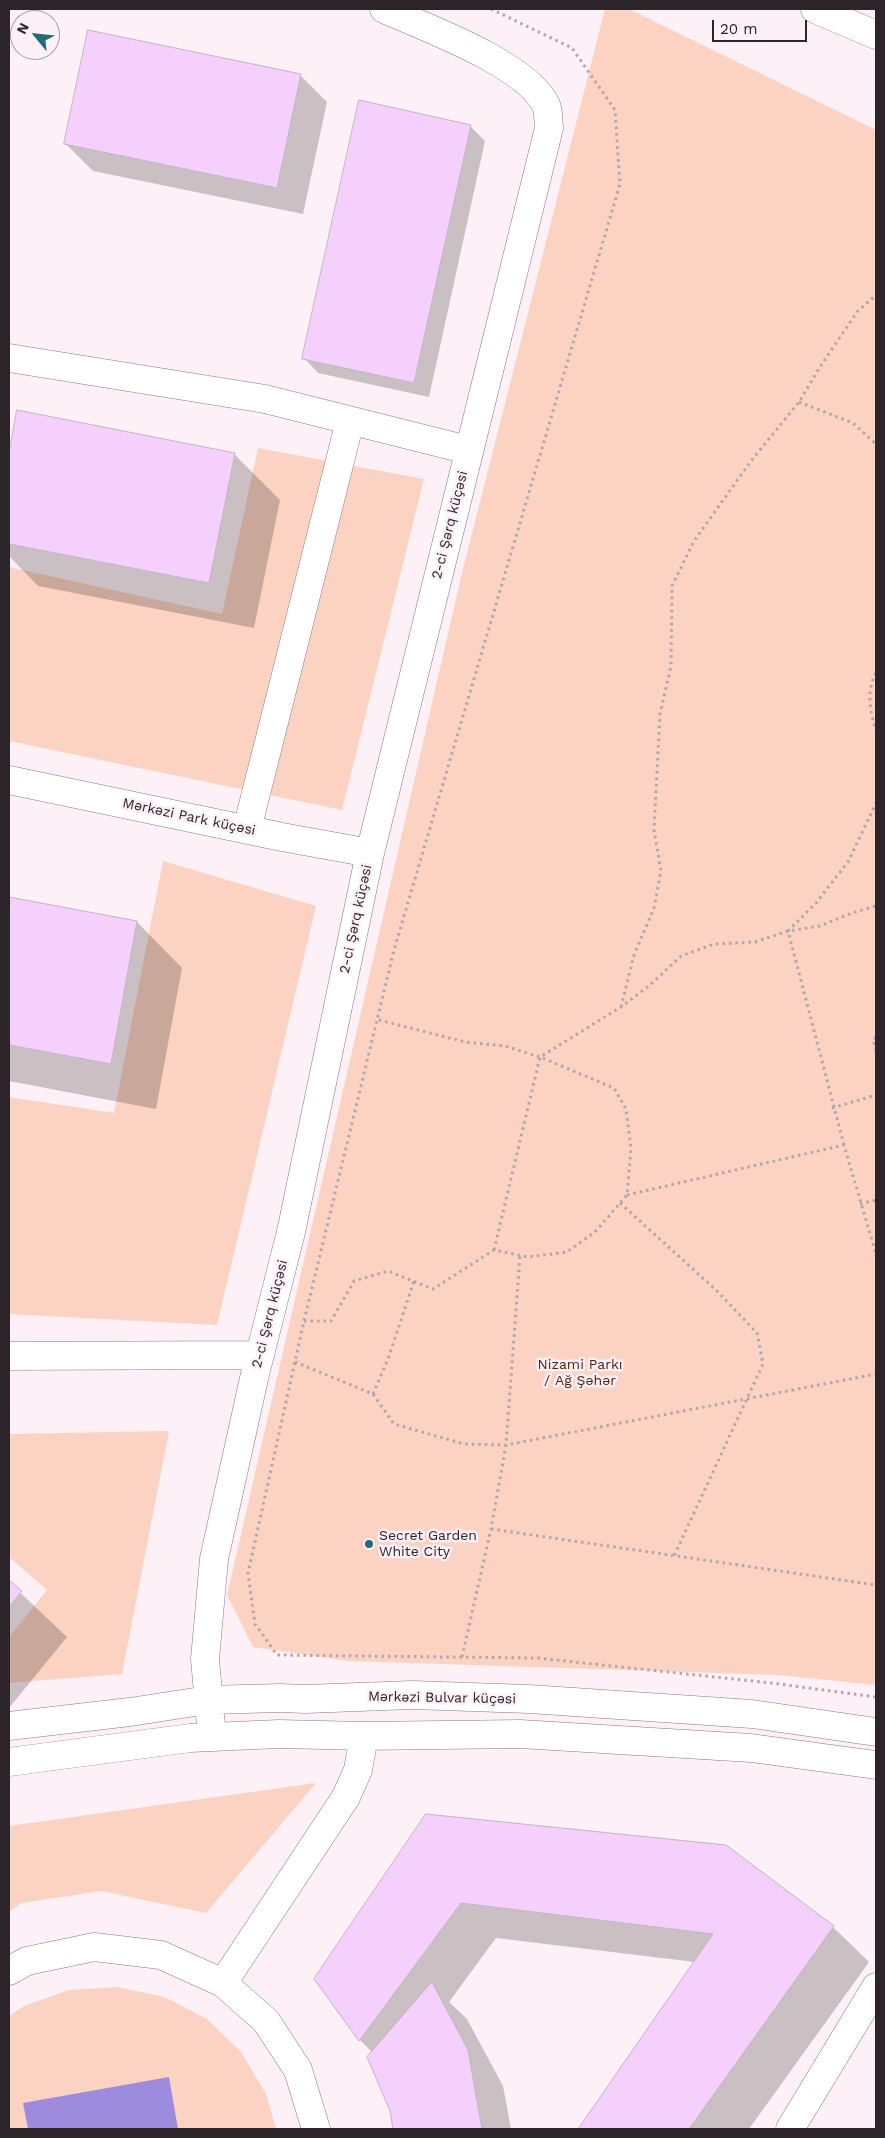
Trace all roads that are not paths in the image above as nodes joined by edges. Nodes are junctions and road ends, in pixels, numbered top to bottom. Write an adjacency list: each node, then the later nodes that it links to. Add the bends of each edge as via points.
1 (384, 9): 6 (street, 2-ci Şərq küçəsi, via 498,62 535,88 547,107 548,128)
2 (814, 9): 3 (street)
3 (876, 35)
4 (9, 358): 5 (street, via 265,399)
5 (350, 420): 6 (street); 8 (street)
6 (468, 450): 9 (street, 2-ci Şərq küçəsi)
7 (9, 780): 8 (street, Mərkəzi Park küçəsi)
8 (247, 830): 9 (street, Mərkəzi Park küçəsi)
9 (370, 853): 10 (street, 2-ci Şərq küçəsi, via 290,1232)
10 (260, 1355): 11 (street); 12 (street, 2-ci Şərq küçəsi, via 214,1559 205,1660)
11 (9, 1356)
12 (208, 1700): 13 (street, Mərkəzi Bulvar küçəsi); 14 (street, Mərkəzi Bulvar küçəsi, via 412,1695 529,1699 752,1714); 16 (street, 2-ci Şərq küçəsi)
13 (9, 1726)
14 (876, 1732)
15 (364, 1736): 16 (street, via 279,1734); 18 (street, via 530,1735 750,1748); 20 (street, via 358,1770 346,1797)
16 (212, 1737): 17 (street)
17 (9, 1762)
18 (876, 1765)
19 (9, 1971): 20 (street, via 27,1961 94,1948 161,1955)
20 (223, 1984): 22 (street, via 266,2021 298,2070)
21 (876, 1987): 23 (street)
22 (316, 2129)
23 (790, 2129)

